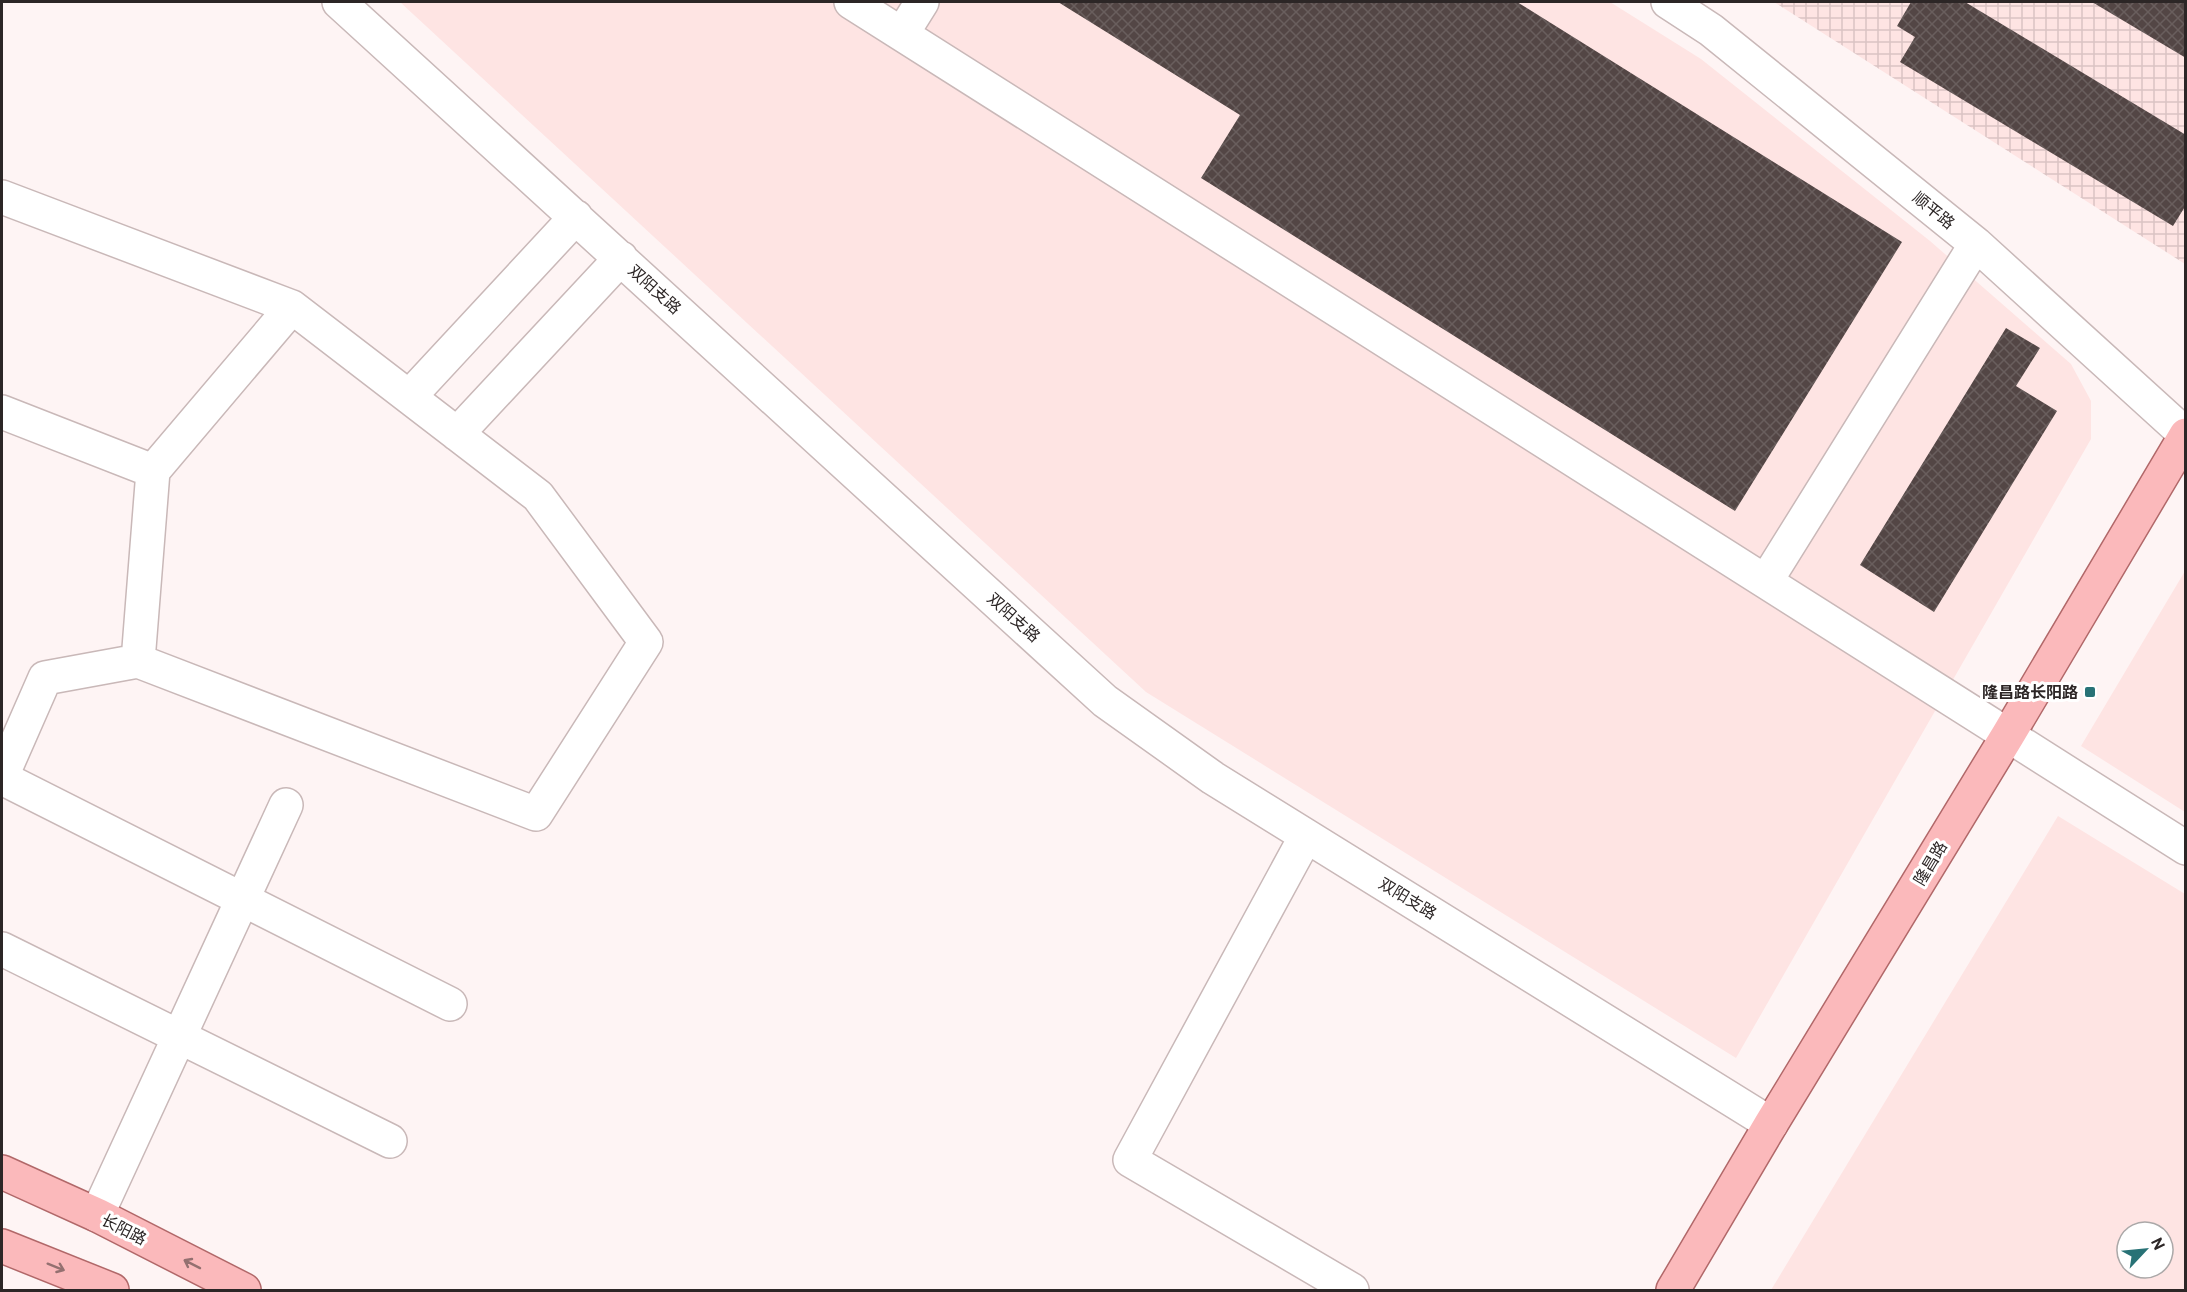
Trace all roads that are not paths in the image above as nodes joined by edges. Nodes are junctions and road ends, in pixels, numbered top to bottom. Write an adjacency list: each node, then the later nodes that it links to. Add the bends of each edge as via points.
1 (339, 2): 7 (street, 双阳支路)
2 (851, 2): 5 (street)
3 (922, 2): 5 (street)
4 (1668, 2): 8 (street, 顺平路, via 1711,30)
5 (902, 34): 16 (street)
6 (2, 197): 10 (street)
7 (576, 217): 9 (street, 双阳支路); 11 (street)
8 (1976, 244): 14 (street, 顺平路); 16 (street)
9 (621, 258): 13 (street); 21 (street, 双阳支路, via 1105,701 1213,778)
10 (292, 307): 11 (street); 15 (street)
11 (409, 397): 13 (street)
12 (2, 412): 15 (street)
13 (457, 434): 17 (street, via 538,496 646,642 536,814)
14 (2185, 435): 18 (main road, 隆昌路)
15 (153, 471): 17 (street)
16 (1766, 581): 18 (street)
17 (138, 661): 19 (street, via 45,678)
18 (2008, 735): 22 (street); 27 (main road, 隆昌路)
19 (2, 777): 23 (street)
20 (286, 805): 23 (street)
21 (1306, 836): 27 (street, 双阳支路); 34 (street, via 1130,1160)
22 (2186, 848)
23 (242, 899): 25 (street); 26 (street)
24 (2, 949): 26 (street)
25 (450, 1004)
26 (180, 1036): 28 (street); 30 (street)
27 (1771, 1124): 35 (main road, 隆昌路)
28 (390, 1141)
29 (2, 1172): 30 (main road, 长阳路)
30 (97, 1215): 33 (main road, 长阳路, one-way to 30)
31 (2, 1246): 32 (main road, one-way to 32)
32 (112, 1290)
33 (244, 1290)
34 (1352, 1290)
35 (1673, 1290)

